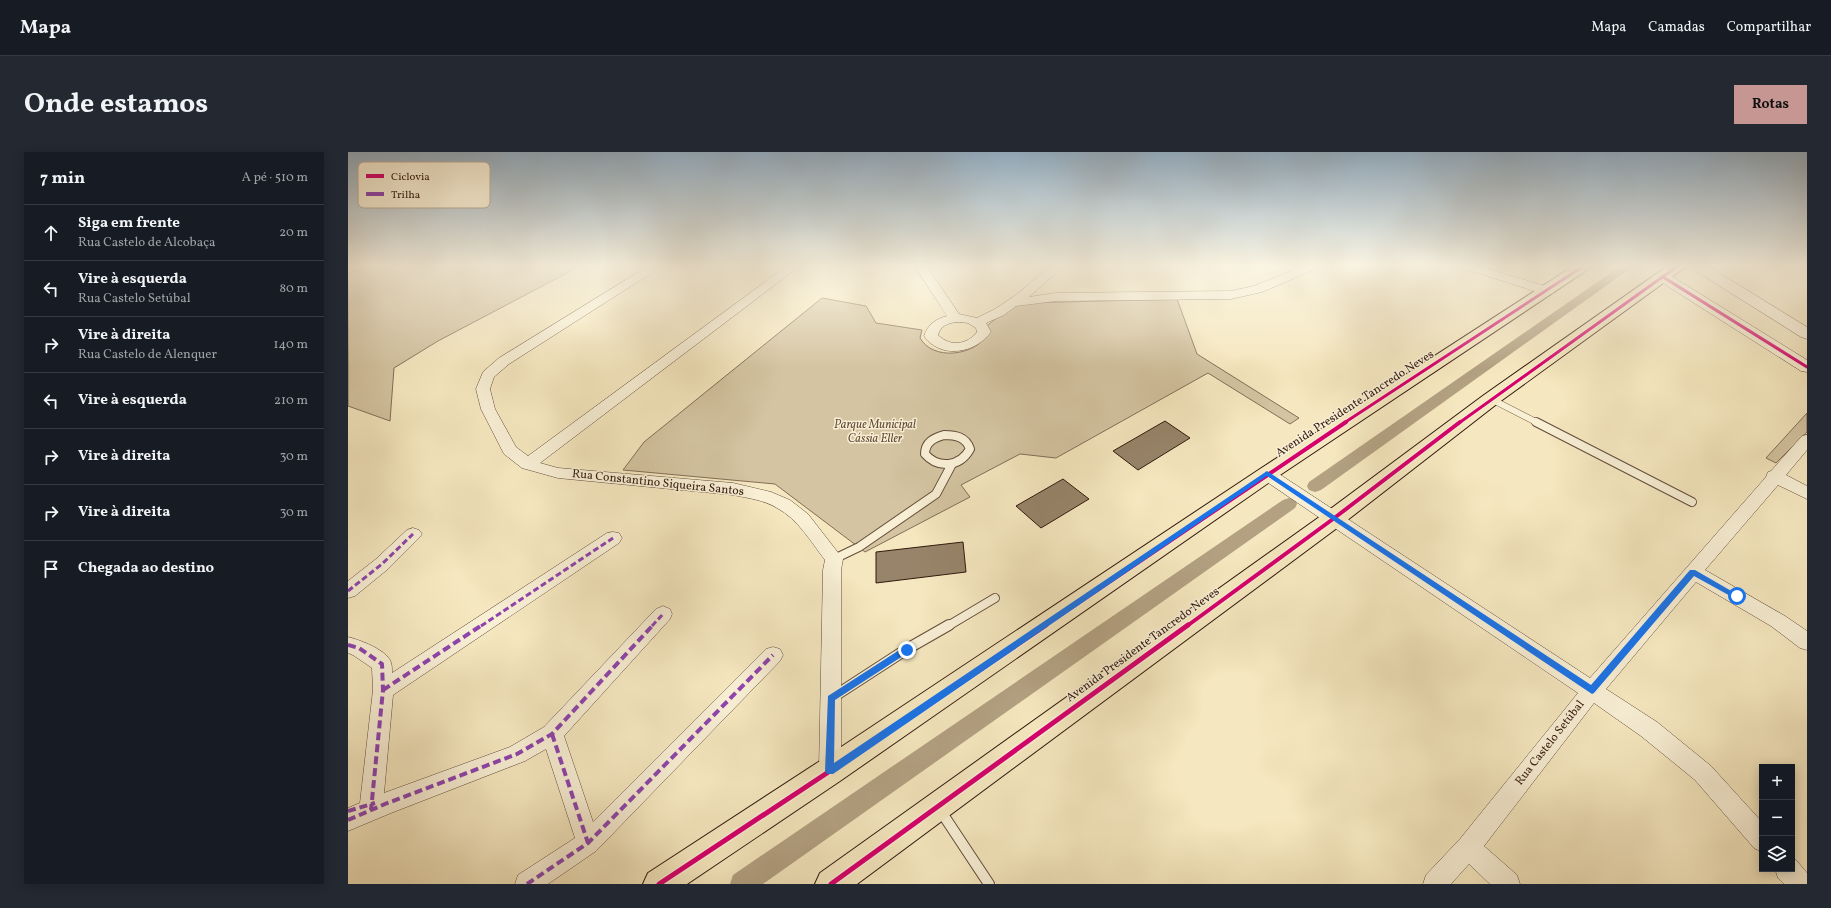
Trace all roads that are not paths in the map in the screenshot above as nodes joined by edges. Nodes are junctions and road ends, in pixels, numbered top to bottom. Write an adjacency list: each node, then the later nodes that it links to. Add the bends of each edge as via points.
1 (603, 299): 17 (street, Rua Constantino Siqueira Santos, via 504,361 488,375 483,389 488,409 510,450)
2 (749, 299): 17 (street)
3 (943, 299): 11 (street)
4 (1017, 299): 10 (street)
5 (1038, 299): 10 (street)
6 (1534, 299): 19 (main road, Avenida Presidente Tancredo Neves)
7 (1631, 299): 15 (main road, Avenida Presidente Tancredo Neves)
8 (1697, 299): 14 (street)
9 (1750, 299): 13 (street)
10 (1011, 304): 12 (street, via 993,316)
11 (955, 318): 12 (street, via 967,318); 12 (street, via 936,325 931,336 935,342 953,347 974,343 984,332)
12 (977, 322)
13 (1807, 334)
14 (1807, 367)
15 (1491, 399): 22 (lane); 23 (main road, Avenida Presidente Tancredo Neves)
16 (1807, 440): 20 (street, Rua Castelo Setúbal)
17 (528, 464): 26 (street, Rua Constantino Siqueira Santos, via 558,473 733,489 765,496 784,504 802,518)
18 (952, 464): 18 (lane, via 959,462 968,454 970,449 965,440 959,436 944,435 926,445 925,454 932,462); 26 (lane, via 936,494 859,547)
19 (1267, 474): 23 (street); 38 (main road, Avenida Presidente Tancredo Neves)
20 (1774, 476): 21 (street); 27 (street, Rua Castelo Setúbal)
21 (1807, 493)
22 (1692, 502)
23 (1333, 519): 35 (street); 40 (main road, Avenida Presidente Tancredo Neves)
24 (413, 534): 28 (street, via 382,564)
25 (613, 538): 34 (street)
26 (834, 559): 36 (street)
27 (1693, 572): 31 (street, via 1778,621); 35 (street, Rua Castelo Setúbal)
28 (348, 591)
29 (996, 598): 36 (lane)
30 (663, 614): 37 (street)
31 (1807, 642)
32 (348, 645): 34 (street, via 359,648 382,664)
33 (773, 655): 44 (street)
34 (383, 690): 39 (street)
35 (1592, 690): 43 (street, via 1649,729 1702,773); 45 (street, Rua Castelo Setúbal)
36 (831, 698): 38 (street)
37 (552, 734): 39 (street, via 517,754); 44 (street)
38 (830, 771): 48 (main road, Avenida Presidente Tancredo Neves)
39 (376, 806): 41 (street); 42 (street)
40 (937, 806): 49 (main road, Avenida Presidente Tancredo Neves); 50 (lane)
41 (348, 810)
42 (348, 820)
43 (1759, 837)
44 (588, 843): 47 (street)
45 (1468, 847): 51 (street, Rua Castelo Setúbal); 52 (street)
46 (1790, 872): 53 (street)
47 (527, 884)
48 (660, 884)
49 (831, 884)
50 (989, 884)
51 (1435, 884)
52 (1508, 884)
53 (1800, 884)

